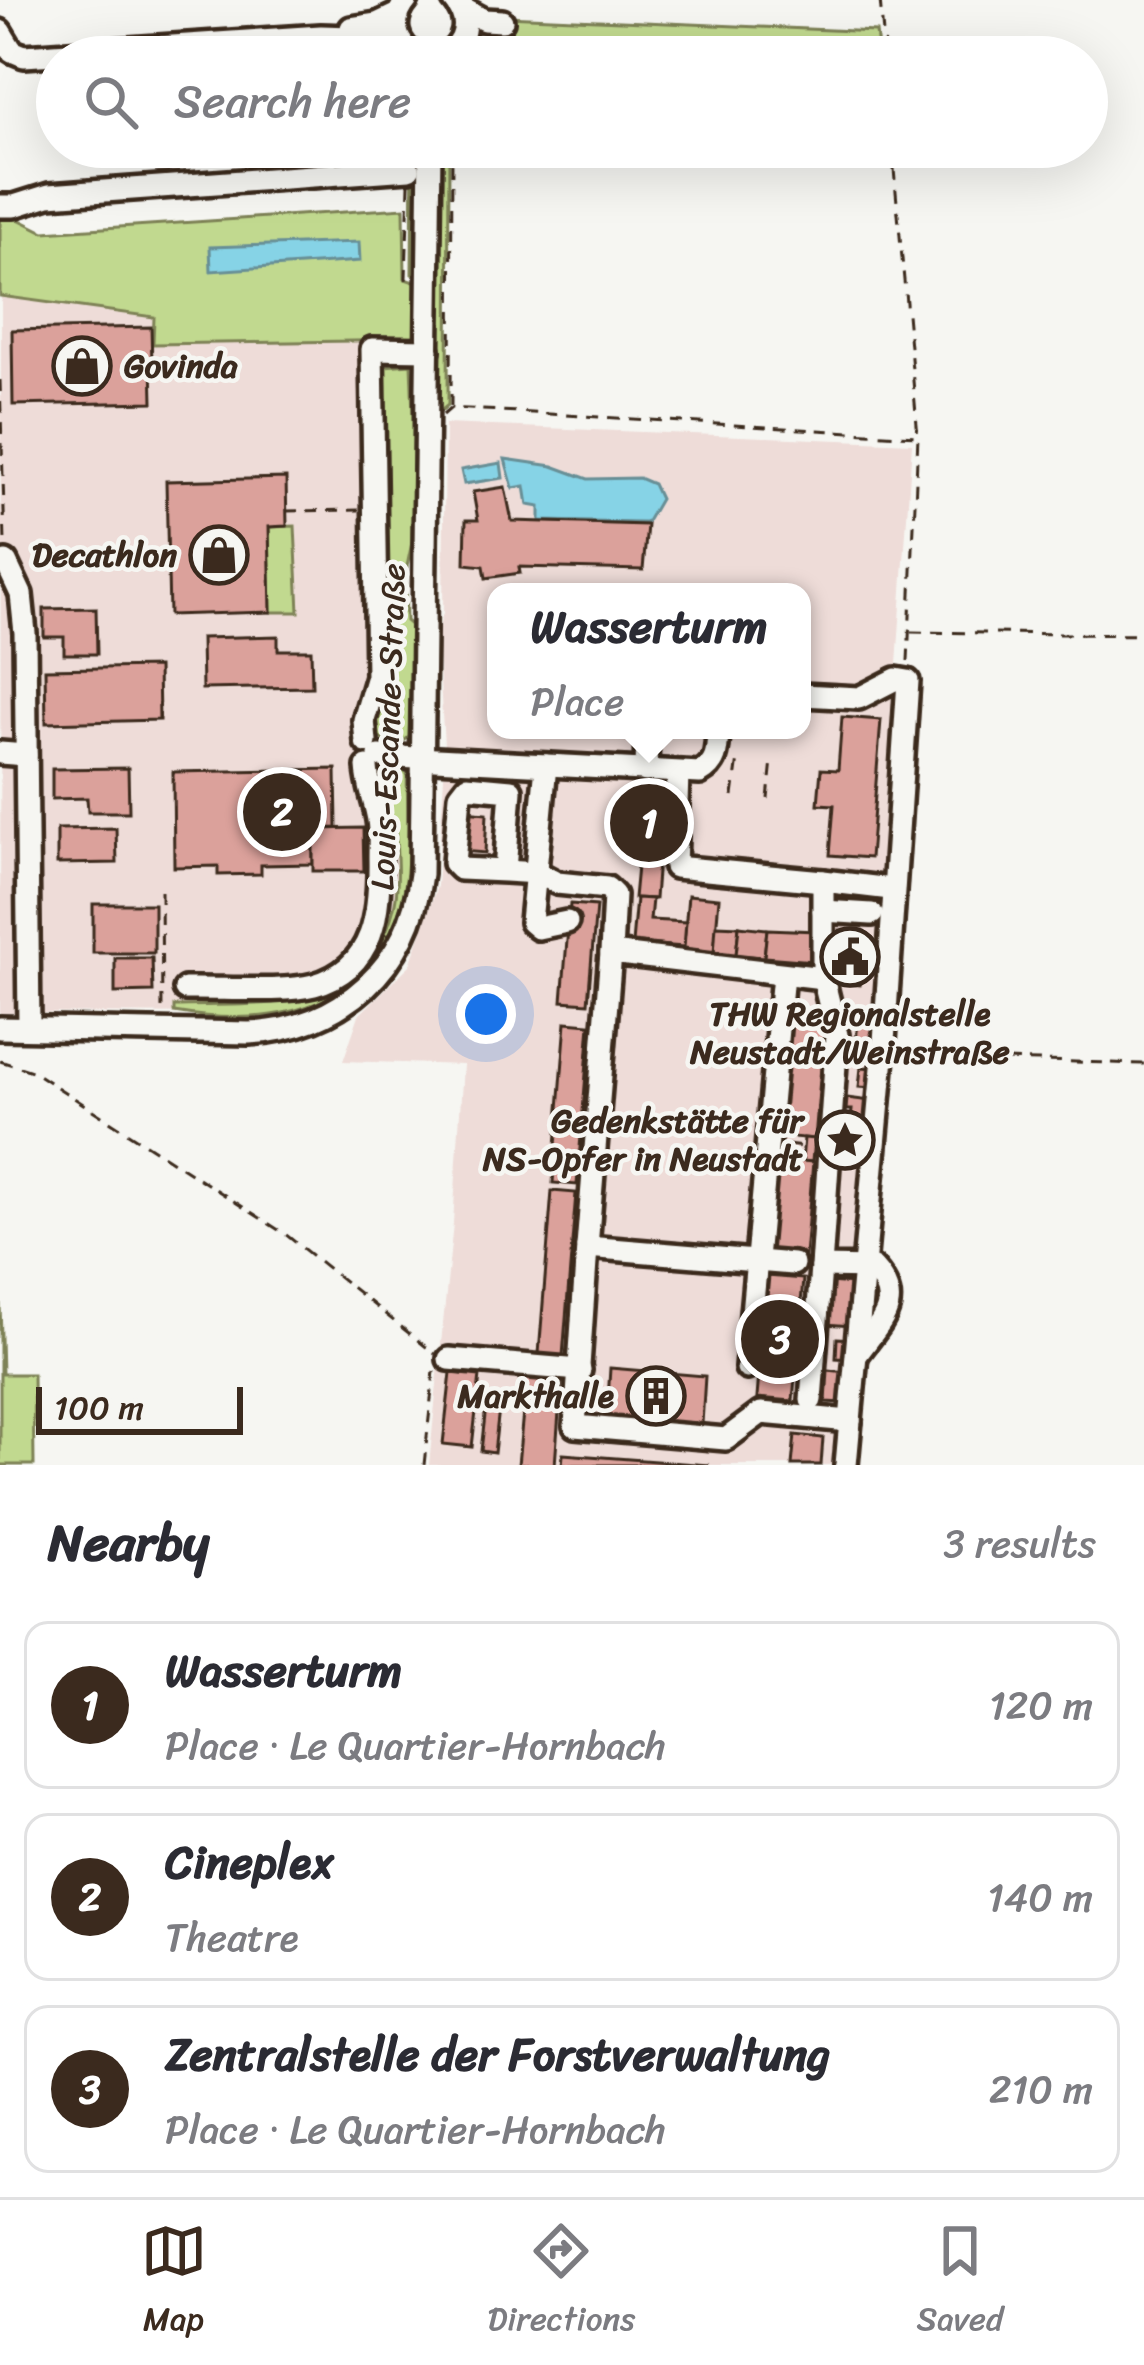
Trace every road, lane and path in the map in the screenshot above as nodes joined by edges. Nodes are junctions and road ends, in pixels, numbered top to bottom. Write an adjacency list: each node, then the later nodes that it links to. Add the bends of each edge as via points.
1 (880, 0): 9 (path)
2 (457, 4): 7 (street); 8 (street)
3 (403, 7): 5 (street, via 377,24); 6 (street)
4 (0, 31): 10 (street, via 12,52)
5 (321, 36)
6 (401, 36)
7 (461, 36)
8 (496, 36)
9 (883, 36)
10 (36, 55)
11 (430, 168): 17 (street, Louis-Escande-Straße)
12 (452, 168): 19 (path, via 451,408)
13 (894, 168): 19 (path)
14 (409, 169): 15 (street, via 49,195); 16 (path)
15 (0, 206)
16 (406, 278)
17 (428, 350): 29 (street, via 372,349 377,676 364,720); 32 (street, Louis-Escande-Straße)
18 (0, 380): 20 (path)
19 (917, 436): 21 (path)
20 (6, 562): 28 (street, via 21,594)
21 (909, 632): 22 (path); 23 (path)
22 (1144, 635)
23 (908, 681): 24 (street, via 859,698); 41 (street)
24 (811, 695)
25 (647, 739): 34 (street)
26 (717, 739): 35 (street, via 710,767)
27 (0, 753): 28 (street)
28 (26, 755): 51 (street)
29 (371, 755): 32 (street); 49 (street, via 380,883 369,941 332,978 312,986)
30 (738, 758): 36 (path)
31 (772, 760): 37 (path)
32 (424, 761): 33 (street); 52 (street, Louis-Escande-Straße, via 415,908 373,981 332,1012 284,1030)
33 (546, 766): 34 (street); 39 (street)
34 (646, 772): 35 (street)
35 (678, 773): 40 (street, via 676,867)
36 (734, 796)
37 (768, 799)
38 (505, 871): 38 (street, via 511,790 467,786 454,862); 39 (street)
39 (538, 873): 45 (street, via 531,922); 46 (street, via 614,895)
40 (823, 881): 41 (street); 43 (street)
41 (891, 889): 53 (street)
42 (161, 891): 52 (path)
43 (823, 911): 44 (street); 48 (street)
44 (872, 914)
45 (567, 922)
46 (611, 953): 47 (street); 56 (street)
47 (783, 974): 48 (street); 57 (street)
48 (824, 977): 60 (street, via 837,1035)
49 (185, 989)
50 (0, 1028): 51 (street, Louis-Escande-Straße)
51 (29, 1028): 52 (street, Louis-Escande-Straße)
52 (162, 1031)
53 (883, 1057): 55 (path); 59 (street)
54 (0, 1061): 61 (path, via 32,1071 285,1234)
55 (1144, 1064)
56 (587, 1247): 57 (street); 63 (street)
57 (757, 1262): 58 (street); 62 (street)
58 (794, 1264)
59 (862, 1266): 60 (street); 65 (street)
60 (821, 1268): 64 (street)
61 (442, 1357): 63 (street); 66 (path)
62 (747, 1368)
63 (580, 1370): 65 (street, via 575,1426 726,1439 761,1413)
64 (811, 1400)
65 (850, 1421): 67 (street)
66 (424, 1465)
67 (846, 1465)

